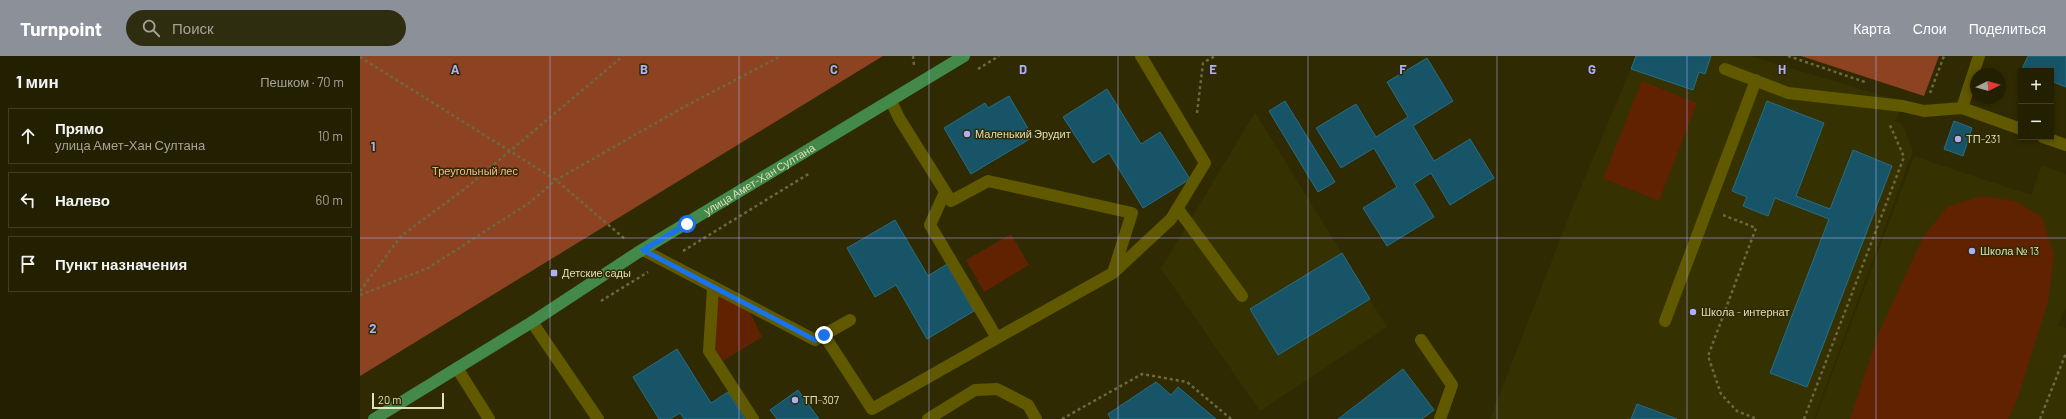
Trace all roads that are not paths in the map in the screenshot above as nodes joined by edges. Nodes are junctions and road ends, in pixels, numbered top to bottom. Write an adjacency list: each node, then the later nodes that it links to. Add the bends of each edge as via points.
1 (964, 56): 6 (main road, улица Амет-Хан Султана)
2 (1141, 56): 12 (lane, via 1205,163)
3 (1979, 56): 7 (lane)
4 (1725, 69): 5 (lane)
5 (1756, 80): 7 (lane, via 1788,93 1903,106 1924,111); 18 (lane)
6 (891, 101): 11 (lane); 13 (main road, улица Амет-Хан Султана)
7 (1962, 108): 8 (lane)
8 (2018, 128)
9 (2052, 140): 10 (lane)
10 (2066, 145)
11 (945, 192): 14 (lane, via 951,201 988,181 1132,214); 21 (lane, via 930,225)
12 (1178, 209): 14 (lane, via 1171,219); 16 (lane)
13 (640, 252): 15 (lane, via 665,262); 19 (main road, улица Амет-Хан Султана)
14 (1113, 273): 21 (lane)
15 (713, 288): 20 (lane, via 815,340); 27 (lane, via 709,351)
16 (1242, 296)
17 (850, 320): 20 (lane)
18 (1664, 321)
19 (532, 322): 23 (main road, улица Амет-Хан Султана); 26 (lane)
20 (824, 335): 21 (lane, via 872,410)
21 (997, 338)
22 (1421, 340): 30 (lane, via 1452,385)
23 (457, 368): 24 (main road, улица Амет-Хан Султана); 25 (lane)
24 (374, 419)
25 (489, 419)
26 (598, 419)
27 (753, 419)
28 (928, 419): 29 (lane, via 975,390 997,389 1028,405)
29 (1036, 419)
30 (1440, 419)

